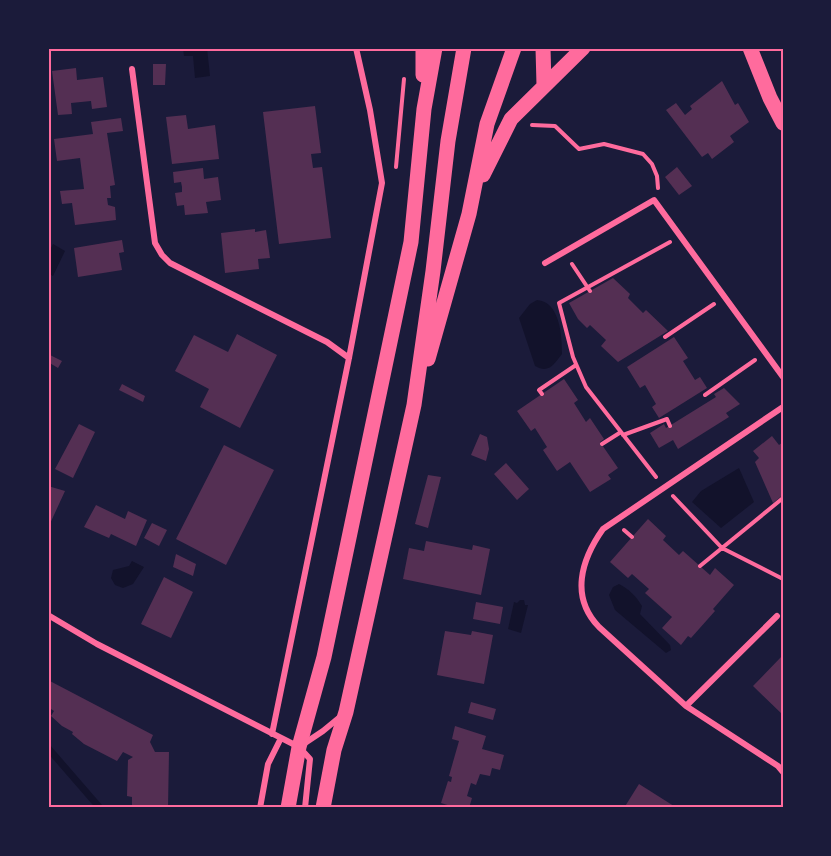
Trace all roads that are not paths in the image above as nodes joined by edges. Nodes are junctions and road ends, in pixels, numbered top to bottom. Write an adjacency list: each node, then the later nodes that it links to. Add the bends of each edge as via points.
1 (356, 48): 15 (street, via 382,183)
2 (423, 48): 11 (main road)
3 (435, 48): 11 (main road)
4 (464, 48): 17 (main road)
5 (514, 48): 13 (main road, via 487,124)
6 (543, 48): 10 (main road)
7 (583, 48): 10 (main road)
8 (750, 48): 12 (main road)
9 (132, 69): 15 (street, via 155,243 162,255 170,263 327,342)
10 (544, 84): 13 (main road, via 511,118)
11 (424, 109): 25 (main road, via 411,242 324,657)
12 (783, 123)
13 (469, 214): 17 (main road)
14 (545, 263): 16 (street, via 654,200)
15 (349, 358): 23 (street)
16 (783, 377)
17 (414, 405): 22 (main road)
18 (783, 407): 21 (street, via 603,529 591,545 582,573 583,600 592,619)
19 (48, 615): 23 (street)
20 (777, 616): 21 (street)
21 (686, 706): 26 (street)
22 (346, 711): 25 (street); 30 (main road)
23 (272, 734): 24 (street)
24 (281, 738): 25 (street); 27 (street, via 268,764)
25 (299, 747): 28 (main road); 29 (street, via 310,759)
26 (783, 772)
27 (260, 808)
28 (288, 808)
29 (305, 808)
30 (323, 808)

